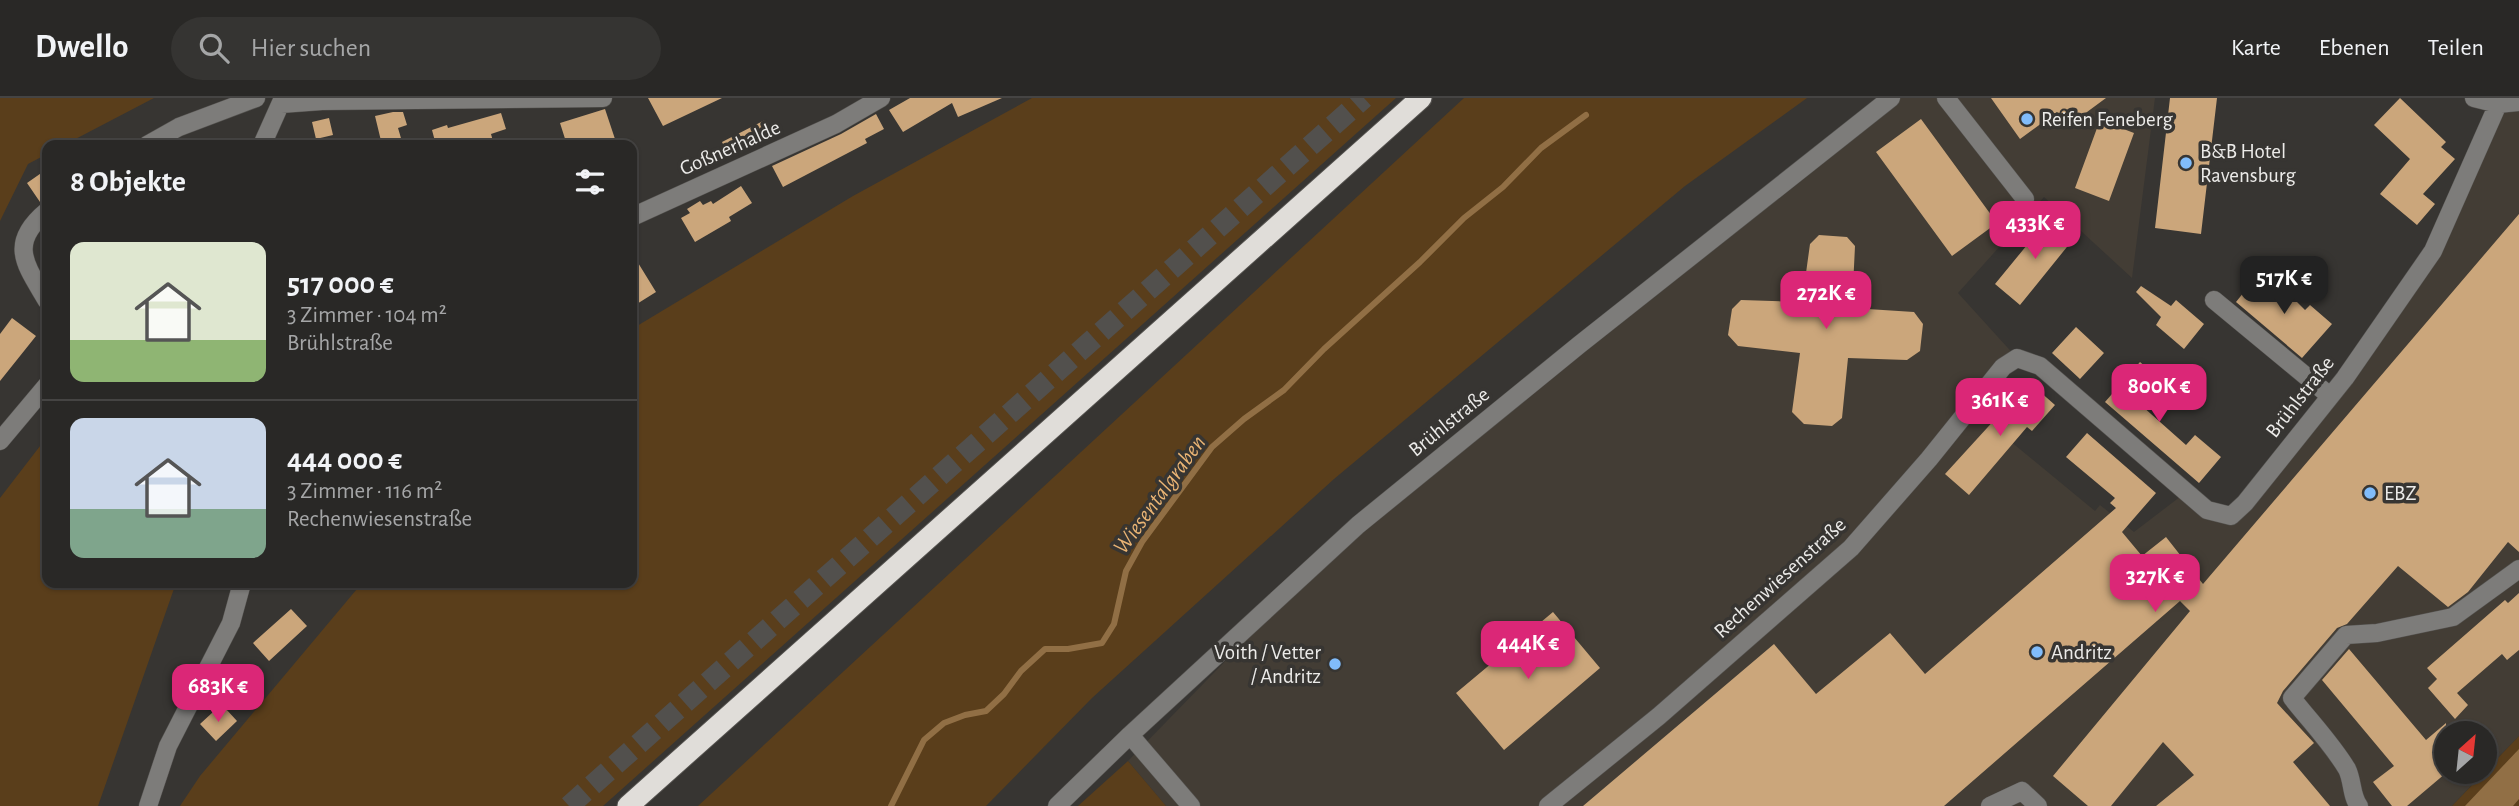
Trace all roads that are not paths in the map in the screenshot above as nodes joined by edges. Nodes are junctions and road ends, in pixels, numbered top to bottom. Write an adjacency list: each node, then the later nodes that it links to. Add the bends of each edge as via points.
1 (256, 98): 12 (street)
2 (603, 98): 8 (street)
3 (881, 98): 15 (street, Goßnerhalde, via 836,124)
4 (1421, 98): 28 (highway)
5 (1891, 98): 25 (street, Brühlstraße, via 1358,525)
6 (1946, 98): 14 (street)
7 (2474, 98): 11 (street)
8 (322, 99): 9 (street)
9 (282, 101): 13 (street)
10 (2519, 102): 11 (street)
11 (2498, 104): 21 (street, Brühlstraße, via 2433,251)
12 (156, 140)
13 (264, 140)
14 (2025, 199)
15 (637, 215)
16 (42, 216): 17 (street, via 23,244 23,257)
17 (42, 292)
18 (2214, 300): 21 (street)
19 (2017, 358): 21 (street, Brühlstraße, via 2040,366 2207,510 2231,516); 31 (street, Rechenwiesenstraße, via 2003,367 1851,548)
20 (42, 391): 22 (street)
21 (2330, 396)
22 (0, 441)
23 (2519, 569): 26 (street, via 2453,617 2346,635 2292,698 2342,760 2351,778)
24 (241, 588): 27 (street, via 232,623 168,746)
25 (1130, 735): 29 (street, Brühlstraße); 30 (street)
26 (2354, 804)
27 (148, 806)
28 (628, 806)
29 (1058, 806)
30 (1191, 806)
31 (1548, 806)
32 (1990, 806): 33 (street, via 2022,790)
33 (2038, 806)

